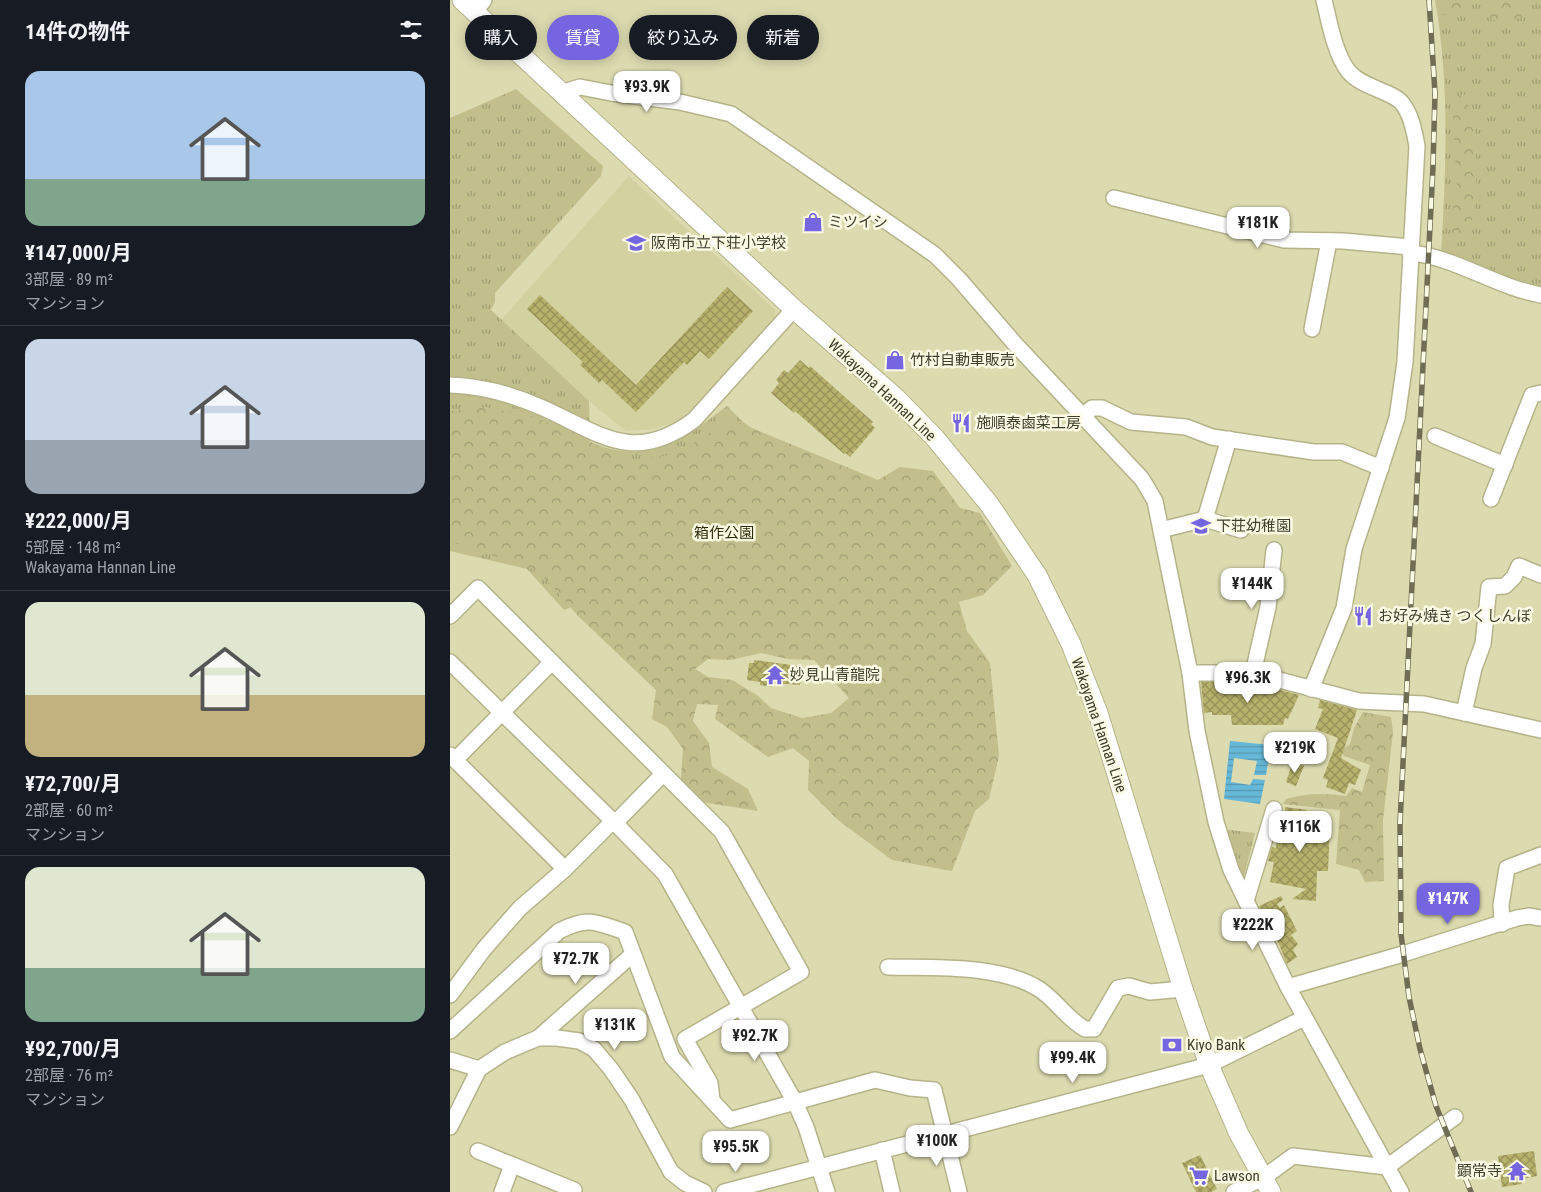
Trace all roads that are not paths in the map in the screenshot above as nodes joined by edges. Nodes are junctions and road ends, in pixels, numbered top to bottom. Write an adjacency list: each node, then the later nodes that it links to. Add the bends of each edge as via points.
1 (1324, 0): 6 (street, via 1334,40 1348,71 1360,82 1401,102 1413,123 1417,146)
2 (474, 4): 3 (main road, Wakayama Hannan Line)
3 (561, 93): 8 (main road, Wakayama Hannan Line); 12 (street, via 580,87 680,102 731,114 935,255)
4 (1114, 198): 5 (street, via 1284,240)
5 (1330, 241): 6 (street); 9 (street)
6 (1410, 250): 7 (street, via 1501,285); 16 (street, via 1405,362 1397,418)
7 (1541, 295)
8 (794, 309): 10 (street, via 694,420 678,432 654,441 606,439 541,407 501,393); 44 (main road, Wakayama Hannan Line, via 896,398 935,438 989,504 1037,575 1071,644 1098,713)
9 (1312, 329)
10 (450, 385)
11 (1541, 393): 15 (street, via 1532,395)
12 (1082, 417): 14 (street, via 1092,408 1102,408 1131,422 1186,427 1212,437); 19 (street, via 1142,480 1155,501)
13 (1435, 436): 15 (street)
14 (1229, 439): 16 (street, via 1314,452 1342,452); 18 (street)
15 (1505, 465): 17 (street)
16 (1381, 468): 28 (street, via 1354,549 1344,608)
17 (1492, 499)
18 (1205, 519): 19 (street); 20 (street)
19 (1161, 530): 26 (street)
20 (1241, 530)
21 (1274, 550): 27 (street, via 1268,607)
22 (1541, 576): 29 (street, via 1519,566 1514,577 1504,586 1489,587 1483,644)
23 (450, 616): 25 (street, via 478,588)
24 (450, 662): 30 (street)
25 (552, 662): 30 (street); 33 (street)
26 (1190, 673): 27 (street); 38 (street, via 1197,732 1216,822 1231,870)
27 (1253, 673): 28 (street)
28 (1310, 689): 29 (street, via 1359,702 1424,704)
29 (1464, 713): 31 (street)
30 (502, 714): 32 (street); 35 (street)
31 (1541, 730)
32 (453, 758): 37 (street)
33 (663, 774): 35 (street); 46 (street, via 722,832 801,972)
34 (1274, 809): 38 (street)
35 (614, 822): 37 (street); 46 (street, via 665,874)
36 (1541, 855): 40 (street, via 1507,868 1501,905)
37 (565, 869): 45 (street, via 520,908)
38 (1246, 901): 43 (street)
39 (1541, 918): 40 (street, via 1529,916)
40 (1502, 924): 43 (street)
41 (633, 954): 48 (street, via 625,932 591,920 577,922 559,931); 49 (street); 53 (street, via 672,1057)
42 (888, 967): 44 (street, via 963,969 1016,979 1051,998 1085,1029 1094,1028 1118,988 1129,986 1150,992)
43 (1288, 987): 47 (street)
44 (1183, 988): 51 (main road, Wakayama Hannan Line)
45 (450, 995)
46 (741, 1008): 53 (street, via 685,1038 710,1083); 54 (street)
47 (1304, 1018): 51 (street); 62 (street)
48 (450, 1032)
49 (538, 1038): 52 (street, via 505,1052); 67 (street, via 579,1042 594,1049 632,1100 672,1172)
50 (450, 1060): 52 (street)
51 (1209, 1065): 57 (street); 63 (main road, Wakayama Hannan Line, via 1239,1134)
52 (479, 1069): 56 (street)
53 (712, 1100): 54 (street, via 730,1120)
54 (795, 1102): 57 (street, via 875,1080 934,1090); 61 (street)
55 (1455, 1117): 62 (street)
56 (450, 1127)
57 (943, 1133): 58 (street); 71 (street)
58 (882, 1150): 61 (street); 70 (street)
59 (478, 1151): 60 (street)
60 (512, 1165): 65 (street); 66 (street)
61 (820, 1166): 64 (street); 69 (street)
62 (1387, 1167): 63 (street, via 1292,1156); 73 (street)
63 (1267, 1185): 72 (street)
64 (757, 1188): 68 (street)
65 (574, 1190)
66 (502, 1192)
67 (704, 1192)
68 (724, 1192)
69 (827, 1192)
70 (892, 1192)
71 (959, 1192)
72 (1234, 1192)
73 (1401, 1192)

